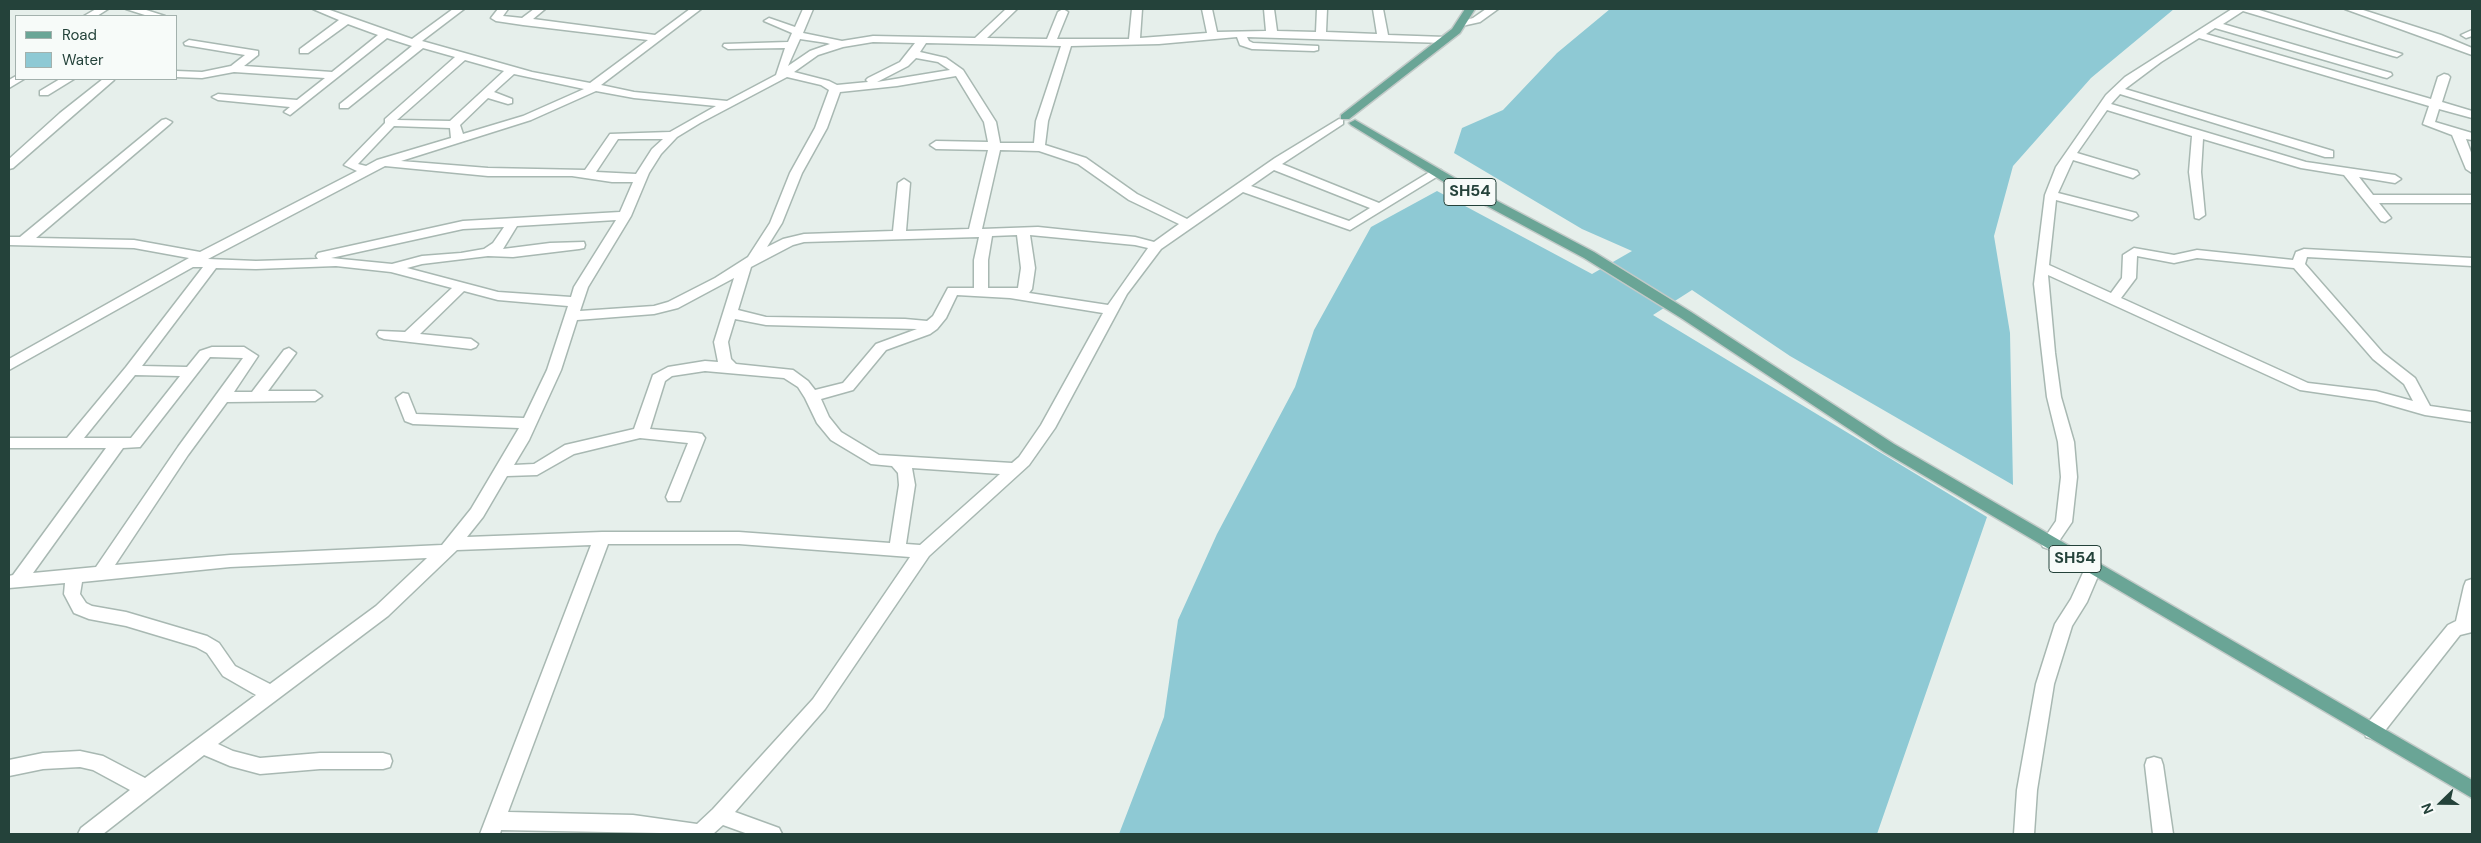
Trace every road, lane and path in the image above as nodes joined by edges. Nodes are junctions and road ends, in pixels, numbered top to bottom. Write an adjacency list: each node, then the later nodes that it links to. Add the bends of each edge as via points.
1 (103, 9): 21 (street)
2 (133, 9): 22 (street)
3 (318, 9): 23 (street)
4 (459, 9): 44 (street)
5 (503, 9): 25 (street, via 496,18)
6 (540, 9): 25 (street)
7 (696, 9): 34 (street)
8 (808, 9): 33 (street)
9 (1012, 9): 37 (street)
10 (1138, 9): 41 (street)
11 (1208, 9): 32 (street)
12 (1269, 9): 30 (street)
13 (1322, 9): 42 (street)
14 (1378, 9): 35 (street)
15 (1470, 9): 26 (main road)
16 (1493, 9): 26 (street, via 1476,20)
17 (2240, 9): 27 (street)
18 (2246, 9): 50 (street)
19 (2350, 9): 48 (street, via 2437,36)
20 (1062, 12): 39 (street)
21 (91, 15)
22 (156, 15)
23 (348, 19): 28 (street); 47 (street)
24 (769, 21): 33 (street)
25 (524, 22): 34 (street)
26 (1462, 23): 38 (main road)
27 (2216, 25): 31 (street); 57 (street)
28 (385, 34): 44 (street); 58 (street)
29 (1242, 34): 30 (street); 32 (street); 42 (street, via 1244,43 1252,46)
30 (1272, 34): 42 (street)
31 (2199, 35): 65 (street, via 2157,60); 72 (street)
32 (1213, 36): 41 (street)
33 (796, 37): 45 (street); 46 (street); 56 (street, via 783,65)
34 (657, 38): 63 (street)
35 (1383, 38): 38 (street); 42 (street)
36 (923, 39): 37 (street); 45 (street, via 873,39); 49 (street)
37 (979, 40): 39 (street)
38 (1445, 40): 77 (main road)
39 (1051, 41): 40 (street)
40 (1067, 42): 41 (street); 88 (street, via 1042,121)
41 (1134, 42)
42 (1318, 42)
43 (189, 43): 52 (street, via 254,53)
44 (417, 44): 51 (street); 73 (street)
45 (841, 44): 56 (street, via 814,54)
46 (728, 46)
47 (304, 51)
48 (2472, 52)
49 (914, 54): 54 (street, via 942,60); 62 (street, via 887,75)
50 (2397, 54)
51 (462, 57): 53 (street); 79 (street, via 392,117)
52 (234, 69): 55 (street); 58 (street)
53 (511, 70): 63 (street); 66 (street)
54 (959, 72): 62 (street, via 897,83); 87 (street, via 990,122)
55 (178, 74)
56 (784, 74): 64 (street, via 825,82); 71 (street)
57 (2387, 74)
58 (332, 76): 70 (street)
59 (2444, 77): 72 (street)
60 (66, 80): 67 (street)
61 (108, 80): 92 (street)
62 (854, 86): 64 (street)
63 (592, 88): 71 (street, via 680,101); 85 (street, via 527,118)
64 (835, 89): 124 (street, via 821,128 796,173 776,223)
65 (2118, 90): 74 (street); 89 (street)
66 (488, 92): 69 (street); 80 (street)
67 (44, 93)
68 (218, 97): 70 (street)
69 (508, 101)
70 (299, 104): 75 (street)
71 (727, 104): 83 (street)
72 (2435, 104): 76 (street); 82 (street, via 2429,125)
73 (344, 106)
74 (2104, 106): 81 (street); 90 (street)
75 (290, 112)
76 (2472, 115)
77 (1347, 121): 93 (street); 96 (main road, SH54)
78 (166, 122): 118 (street)
79 (391, 123): 80 (street); 95 (street, via 350,165)
80 (453, 125): 85 (street, via 457,129)
81 (2198, 134): 99 (street, via 2305,165); 108 (street)
82 (2458, 134): 84 (street); 94 (street)
83 (673, 135): 97 (street, via 614,136); 100 (street, via 656,152)
84 (2472, 137)
85 (457, 140): 91 (street)
86 (936, 145): 87 (street)
87 (995, 147): 88 (street); 114 (street)
88 (1039, 147): 113 (street, via 1082,162 1133,197)
89 (2329, 154)
90 (2070, 155): 98 (street); 104 (street, via 2062,166)
91 (384, 162): 95 (street); 97 (street, via 488,172)
92 (9, 165)
93 (1273, 165): 103 (street); 107 (street)
94 (2472, 169)
95 (366, 170): 122 (street)
96 (1437, 173): 107 (street); 163 (main road, SH54, via 1589,255 1889,448)
97 (589, 174): 100 (street)
98 (2133, 174)
99 (2350, 174): 101 (street); 105 (street)
100 (641, 178): 109 (street)
101 (2395, 179)
102 (904, 183): 116 (street)
103 (1242, 187): 107 (street, via 1350,226); 113 (street)
104 (2051, 195): 110 (street); 127 (street)
105 (2370, 199): 106 (street); 111 (street)
106 (2472, 199)
107 (1380, 208)
108 (2199, 215)
109 (625, 216): 112 (street); 133 (street, via 581,287)
110 (2132, 216)
111 (2385, 218)
112 (513, 222): 121 (street, via 498,246); 123 (street, via 486,222 437,230)
113 (1188, 224): 120 (street)
114 (980, 232): 115 (street); 116 (street); 130 (street)
115 (1023, 232): 120 (street, via 1104,238); 131 (street, via 1028,260 1026,282 1022,292)
116 (900, 234): 124 (street, via 804,238 788,242)
117 (9, 241): 118 (street)
118 (24, 241): 122 (street, via 134,244)
119 (579, 245): 121 (street, via 514,253)
120 (1156, 246): 134 (street)
121 (488, 252): 128 (street, via 416,261)
122 (208, 260): 123 (street, via 256,265); 142 (street, via 190,263); 144 (street)
123 (300, 262): 128 (street)
124 (750, 262): 135 (street); 136 (street, via 673,305 654,310)
125 (2472, 262): 126 (street, via 2304,253)
126 (2298, 264): 132 (street, via 2201,254 2178,259 2132,253 2129,278); 151 (street, via 2378,356 2410,381)
127 (2042, 267): 132 (street); 163 (street, via 2046,338 2054,397 2066,442 2068,477 2064,522)
128 (392, 268): 129 (street)
129 (461, 287): 133 (street, via 498,296); 139 (street)
130 (981, 293): 131 (street); 137 (street, via 953,291)
131 (1015, 295): 134 (street)
132 (2112, 300): 151 (street, via 2305,386 2382,397)
133 (576, 302): 136 (street)
134 (1111, 310): 159 (street, via 1047,428 1024,461)
135 (729, 313): 137 (street, via 766,321); 143 (street, via 721,342 724,361)
136 (572, 316): 153 (street, via 554,370)
137 (932, 326): 148 (street, via 916,336 881,347 848,388)
138 (384, 334): 139 (street)
139 (408, 337): 140 (street)
140 (471, 344)
141 (289, 353): 146 (street)
142 (9, 365)
143 (730, 366): 148 (street, via 788,372); 154 (street, via 705,366 661,375)
144 (131, 370): 145 (street); 156 (street)
145 (191, 372): 149 (street, via 208,352 249,354 250,359); 157 (street, via 138,442)
146 (257, 396): 147 (street); 149 (street)
147 (315, 396)
148 (812, 396): 158 (street, via 822,419 836,436 876,460)
149 (223, 397): 168 (street)
150 (403, 398): 153 (street, via 413,420)
151 (2426, 410): 152 (street)
152 (2472, 417)
153 (529, 423): 160 (street)
154 (639, 433): 160 (street, via 570,449 537,469); 161 (street, via 697,438)
155 (9, 443): 156 (street)
156 (70, 444): 157 (street)
157 (117, 445): 170 (street)
158 (896, 461): 159 (street); 165 (street, via 908,477)
159 (1014, 469): 166 (street)
160 (502, 471): 164 (street, via 477,513)
161 (674, 497)
162 (602, 538): 164 (street); 165 (street, via 739,538); 182 (street)
163 (2048, 543): 167 (main road, SH54)
164 (449, 548): 168 (street, via 230,561); 173 (street, via 382,611)
165 (897, 550): 166 (street)
166 (923, 552): 181 (street, via 820,704)
167 (2093, 569): 174 (main road, SH54); 186 (street, via 2064,624 2045,684 2027,790)
168 (101, 573): 169 (street)
169 (74, 575): 170 (street); 173 (street, via 72,594 80,608 201,641 216,651 229,671)
170 (14, 581)
171 (2472, 586): 172 (street)
172 (2468, 625): 174 (street, via 2454,630)
173 (272, 694): 175 (street)
174 (2373, 731): 180 (main road, SH54)
175 (202, 745): 176 (street, via 230,758 260,766); 179 (street)
176 (383, 761)
177 (2154, 765): 187 (street)
178 (9, 768): 179 (street, via 43,761 80,759 96,762)
179 (146, 789): 183 (street)
180 (2472, 790)
181 (720, 815): 184 (street); 185 (street)
182 (492, 827): 184 (street, via 649,825)
183 (88, 834)
184 (699, 834)
185 (772, 834)
186 (2024, 834)
187 (2163, 834)

